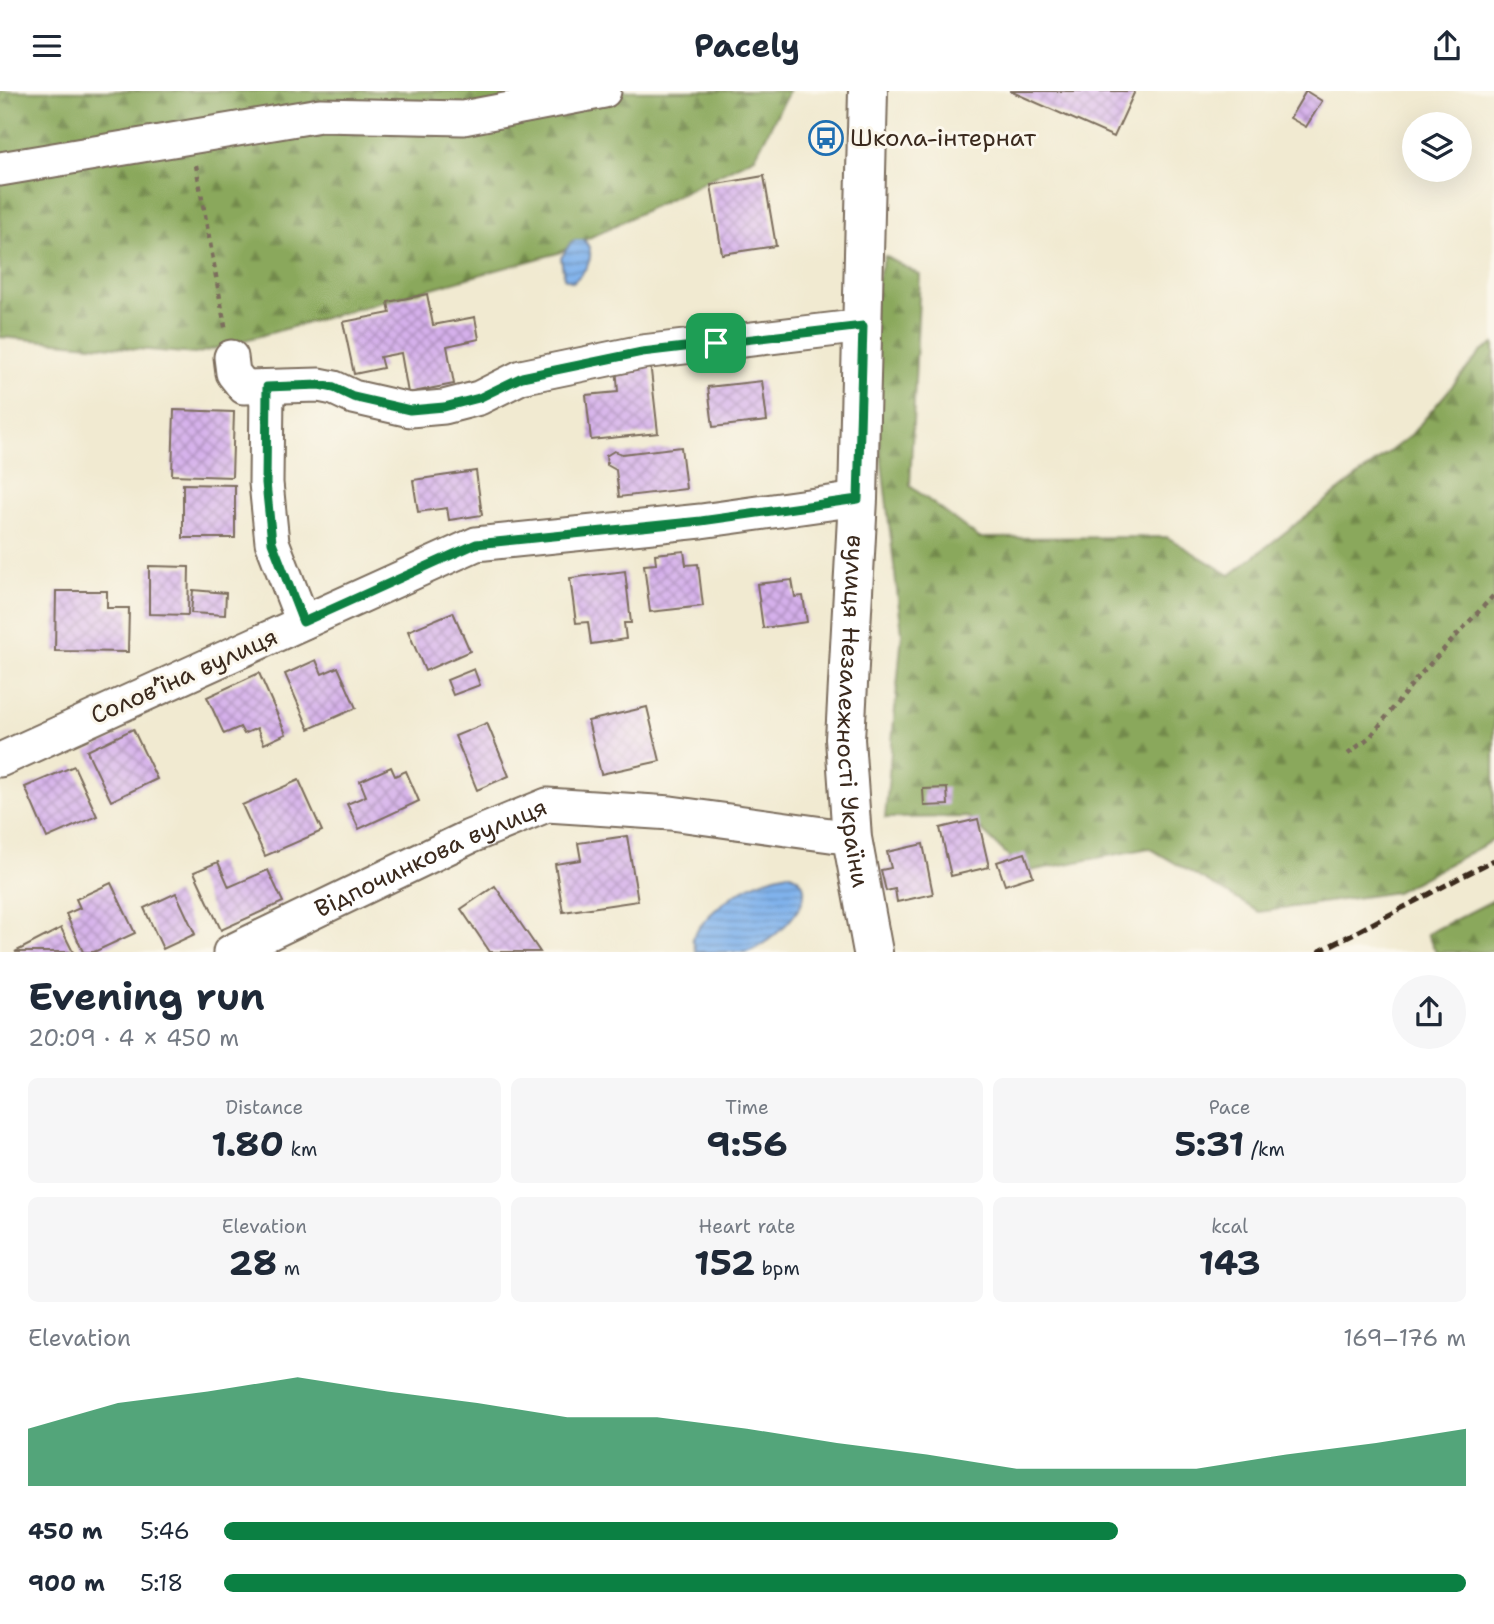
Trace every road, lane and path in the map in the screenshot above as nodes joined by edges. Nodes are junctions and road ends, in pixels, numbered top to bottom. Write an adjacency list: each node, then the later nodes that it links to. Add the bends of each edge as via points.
1 (604, 91): 3 (street, via 463,118 320,115)
2 (868, 91): 5 (main road, вулиця Незалежності України)
3 (190, 136): 4 (street); 6 (path)
4 (0, 169)
5 (863, 326): 7 (street, via 642,352 522,377 479,398 444,407 410,410 319,385); 8 (main road, вулиця Незалежності України)
6 (231, 358): 7 (street, via 240,384 250,389)
7 (267, 387): 10 (street, via 266,483 272,542)
8 (858, 499): 10 (street, Соловʼїна вулиця, via 476,544); 13 (main road, вулиця Незалежності України, via 845,739)
9 (1494, 595): 11 (path, via 1371,736)
10 (303, 622): 12 (street, Соловʼїна вулиця)
11 (1348, 754)
12 (0, 759)
13 (852, 838): 14 (street, Відпочинкова вулиця, via 671,813 547,805 469,837); 15 (main road, вулиця Незалежності України)
14 (230, 952)
15 (873, 952)

